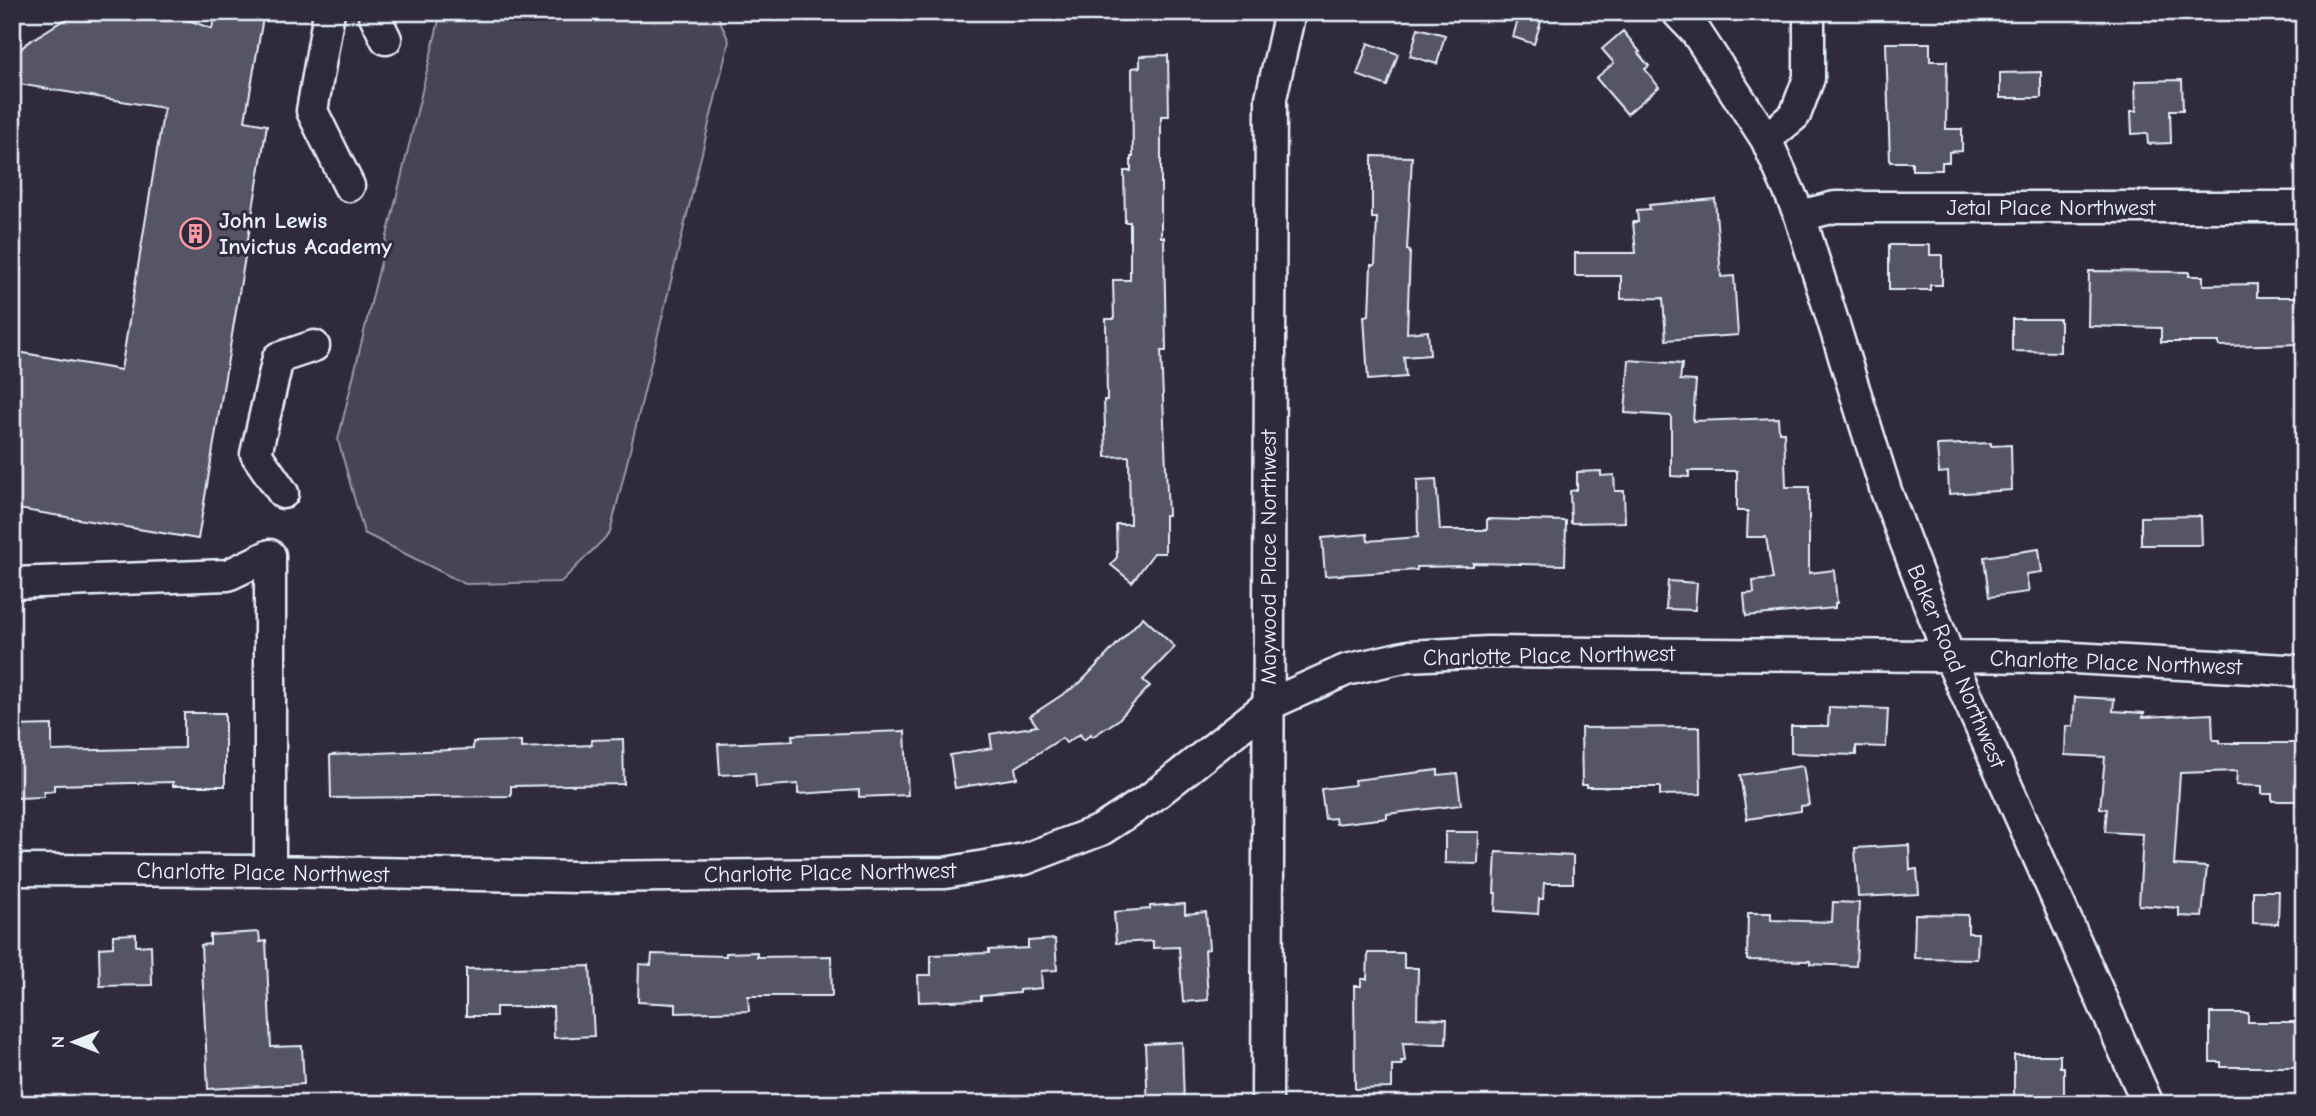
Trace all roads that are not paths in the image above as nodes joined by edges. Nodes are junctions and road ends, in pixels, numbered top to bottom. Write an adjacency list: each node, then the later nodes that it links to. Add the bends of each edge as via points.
1 (329, 12): 6 (street, via 312,111)
2 (1290, 12): 14 (street, Maywood Place Northwest, via 1271,98)
3 (1677, 12): 5 (street, Baker Road Northwest, via 1696,32)
4 (1809, 12): 5 (street, via 1809,78 1796,115)
5 (1766, 139): 8 (street, Baker Road Northwest)
6 (349, 186)
7 (2304, 207): 8 (street, Jetal Place Northwest, via 1835,207)
8 (1800, 216): 12 (street, Baker Road Northwest, via 1886,491)
9 (314, 346): 10 (street, via 278,358 256,454)
10 (283, 493)
11 (12, 583): 16 (street, via 228,575 270,555)
12 (1949, 656): 13 (street, Charlotte Place Northwest, via 2056,657); 14 (street, Charlotte Place Northwest, via 1488,652 1408,656 1346,670); 18 (street, Baker Road Northwest)
13 (2304, 671)
14 (1268, 705): 16 (street, Charlotte Place Northwest, via 1152,797 1101,830 1025,859 945,873 577,877); 17 (street, Maywood Place Northwest)
15 (12, 870): 16 (street, Charlotte Place Northwest)
16 (270, 871)
17 (1267, 1104)
18 (2148, 1104)

